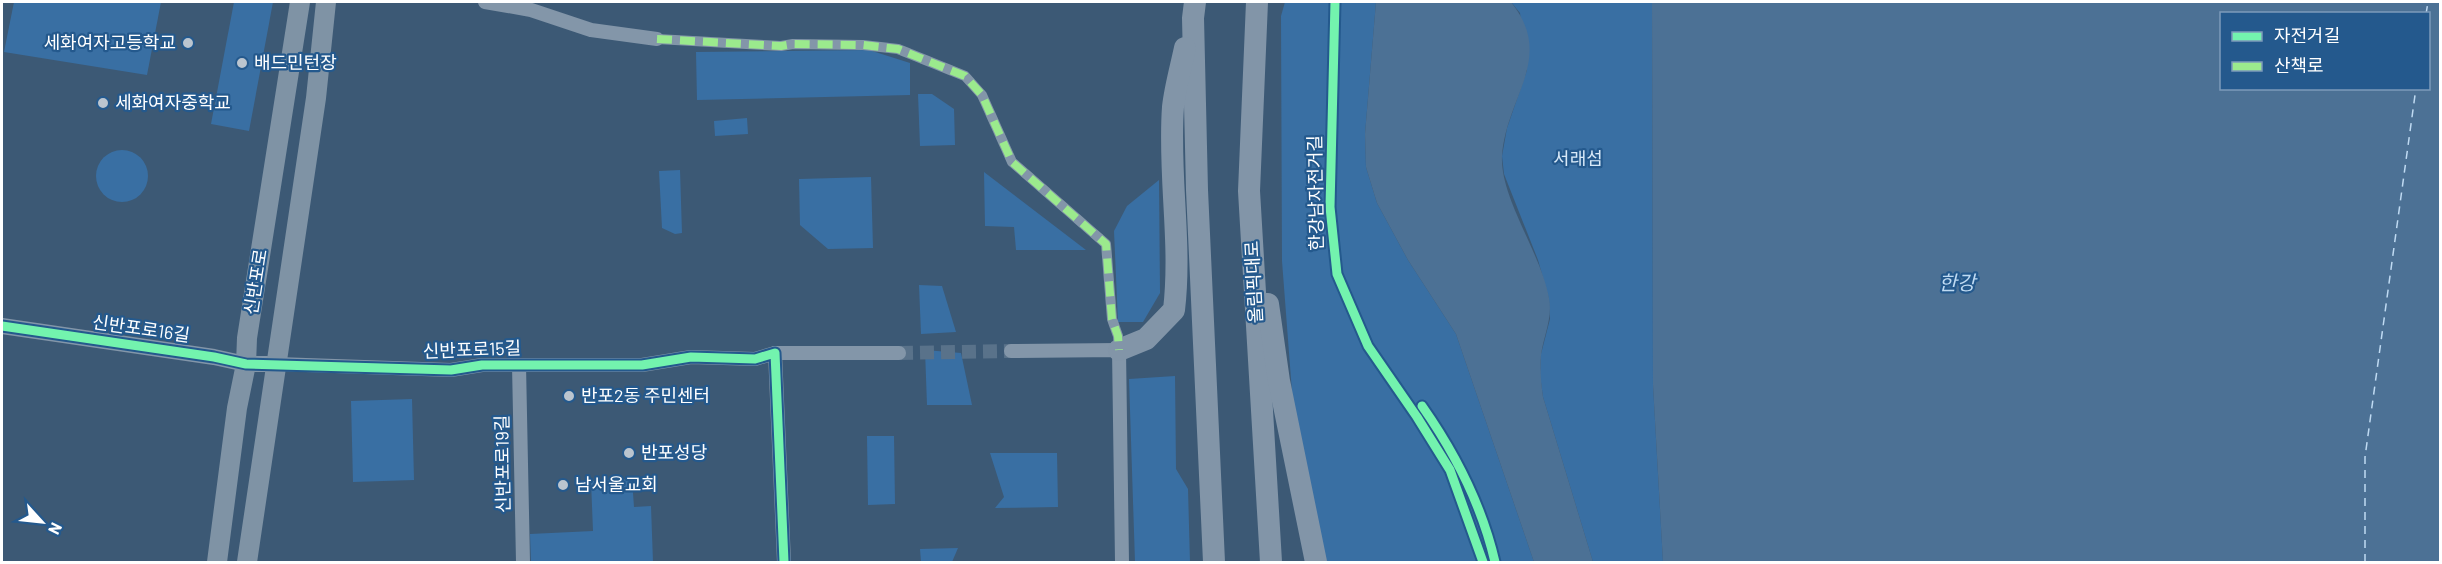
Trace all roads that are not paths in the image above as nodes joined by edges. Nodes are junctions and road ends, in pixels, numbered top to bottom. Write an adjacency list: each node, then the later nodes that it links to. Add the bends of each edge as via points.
1 (300, 2): 15 (main road, 신반포로)
2 (326, 2): 16 (main road, 신반포로, via 316,98)
3 (485, 2): 7 (street, via 531,10 591,30)
4 (1257, 2): 8 (highway, 올림픽대로)
5 (1270, 2): 8 (highway)
6 (1194, 10): 11 (highway, via 1173,105 1178,256 1174,310 1146,339); 23 (highway, via 1197,190)
7 (657, 39): 11 (street, via 898,49 965,76 982,95 1012,162 1106,244 1112,319)
8 (1254, 56): 9 (highway, 올림픽대로)
9 (1250, 173): 24 (highway, 올림픽대로); 25 (highway, via 1279,381)
10 (2, 326): 15 (street, 신반포로16길)
11 (1119, 350): 12 (street); 22 (street)
12 (1011, 351)
13 (775, 353): 14 (street, 신반포로15길); 17 (street, 신반포로15길, via 755,359 692,357 642,365); 21 (street)
14 (899, 353)
15 (246, 364): 16 (street, 신반포로16길); 18 (main road, 신반포로)
16 (276, 364): 17 (street, 신반포로15길, via 451,370); 19 (main road, 신반포로)
17 (519, 365): 20 (street, 신반포로19길)
18 (217, 562)
19 (247, 562)
20 (523, 562)
21 (784, 562)
22 (1122, 562)
23 (1214, 562)
24 (1271, 562)
25 (1316, 562)

